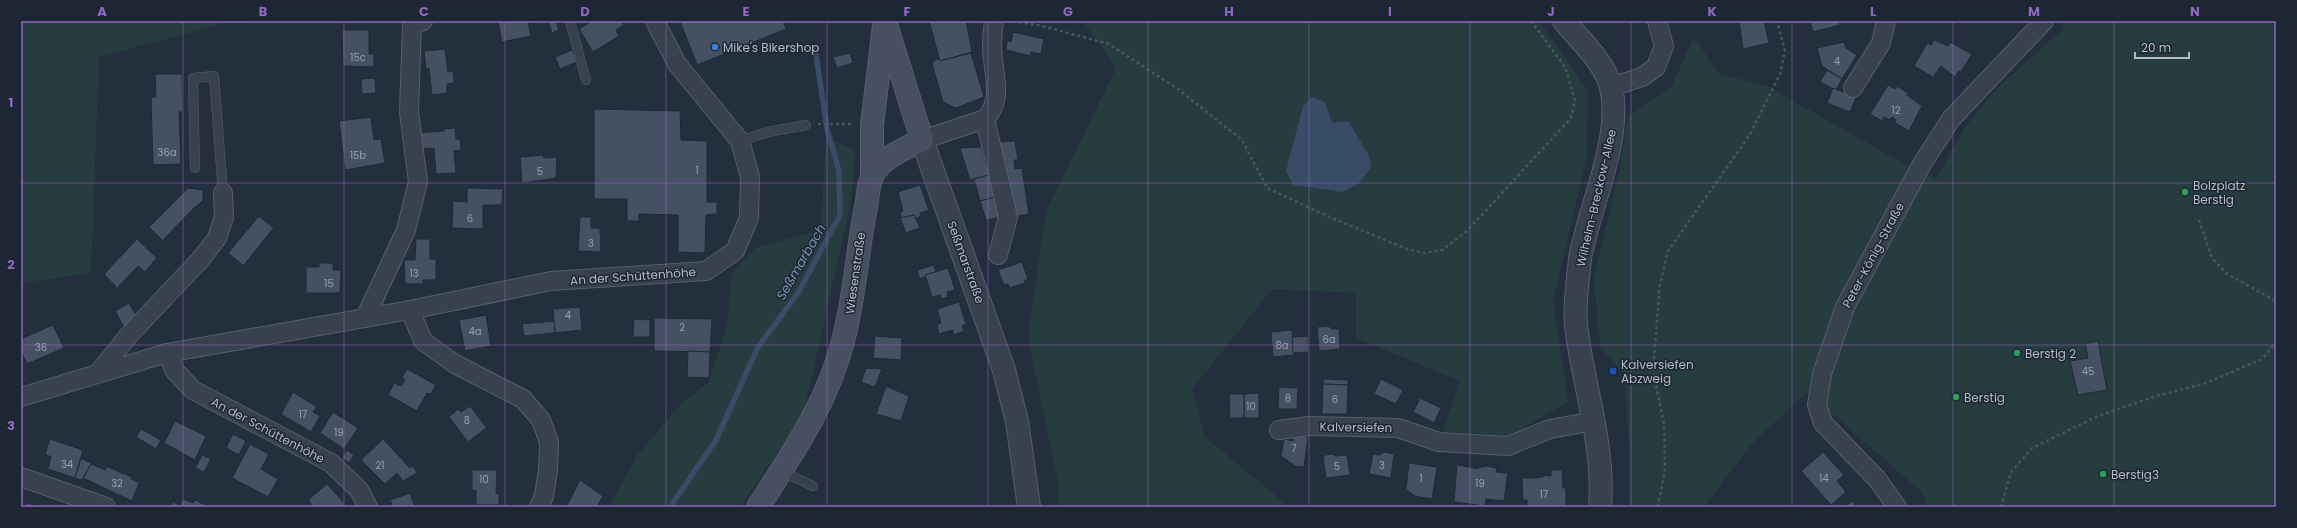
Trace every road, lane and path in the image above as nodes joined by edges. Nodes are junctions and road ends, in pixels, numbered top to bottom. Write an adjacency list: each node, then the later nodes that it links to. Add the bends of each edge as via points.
1 (23, 21): 14 (path)
2 (423, 21): 29 (street, via 412,24 409,112 418,182 406,230)
3 (570, 21): 15 (lane)
4 (655, 21): 21 (street, An der Schüttenhöhe, via 677,64)
5 (885, 21): 20 (main road, Seßmarstraße); 23 (main road, Wiesenstraße, via 872,125)
6 (994, 21): 18 (street, via 992,46 996,102)
7 (1013, 21): 8 (path, via 1109,44 1178,89 1242,140 1267,188 1334,219 1407,249 1424,253 1442,250 1467,231 1571,118 1575,100 1565,67)
8 (1531, 21)
9 (1564, 21): 16 (street, Wilhelm-Breckow-Allee, via 1599,64)
10 (1658, 21): 16 (street, via 1664,46 1656,67 1642,77)
11 (1777, 21): 45 (path, via 1784,51 1780,74 1749,136 1668,251 1660,284 1653,371 1664,424 1665,469)
12 (1886, 21): 17 (street, via 1881,43)
13 (2044, 21): 46 (street, Peter-König-Straße, via 1951,119 1922,164 1845,308 1822,374 1817,405 1823,423 1877,479)
14 (21, 27)
15 (586, 80)
16 (1611, 87): 34 (street, Wilhelm-Breckow-Allee, via 1612,135 1580,257 1576,323)
17 (1853, 88)
18 (985, 119): 20 (street); 26 (street, via 1008,217)
19 (806, 126): 21 (lane, via 768,132)
20 (922, 140): 23 (main road, via 881,164); 43 (street, Seßmarstraße, via 1004,370 1017,421)
21 (740, 141): 28 (street, An der Schüttenhöhe, via 750,177 749,218 735,251 706,271 551,281)
22 (196, 168): 24 (lane, via 193,78 214,76)
23 (872, 176): 36 (main road, Wiesenstraße, via 860,238 854,291 843,342 819,408)
24 (223, 193): 32 (street, via 224,217 217,238)
25 (2199, 220): 27 (path, via 2212,258 2228,274)
26 (998, 255)
27 (2276, 301)
28 (410, 310): 29 (street, An der Schüttenhöhe); 41 (street, via 423,341 455,364 524,399 541,420 549,442 548,470 544,496)
29 (365, 318): 31 (street, An der Schüttenhöhe)
30 (2276, 342): 47 (path, via 2262,359 2206,383 2156,396 2098,416 2032,448 2011,472)
31 (167, 353): 32 (street, An der Schüttenhöhe); 40 (street, An der Schüttenhöhe, via 175,371 193,390 331,463 359,490)
32 (99, 372): 33 (street, An der Schüttenhöhe)
33 (21, 397)
34 (1594, 421): 35 (street, Kalversiefen, via 1550,429 1508,446 1439,442 1398,428 1309,426); 44 (street, Wilhelm-Breckow-Allee, via 1602,464)
35 (1279, 430)
36 (781, 471): 38 (lane); 42 (main road, Wiesenstraße)
37 (21, 477): 39 (street)
38 (813, 486)
39 (106, 507)
40 (368, 507)
41 (539, 507)
42 (758, 507)
43 (1029, 507)
44 (1600, 507)
45 (1658, 507)
46 (1897, 507)
47 (2001, 507)

